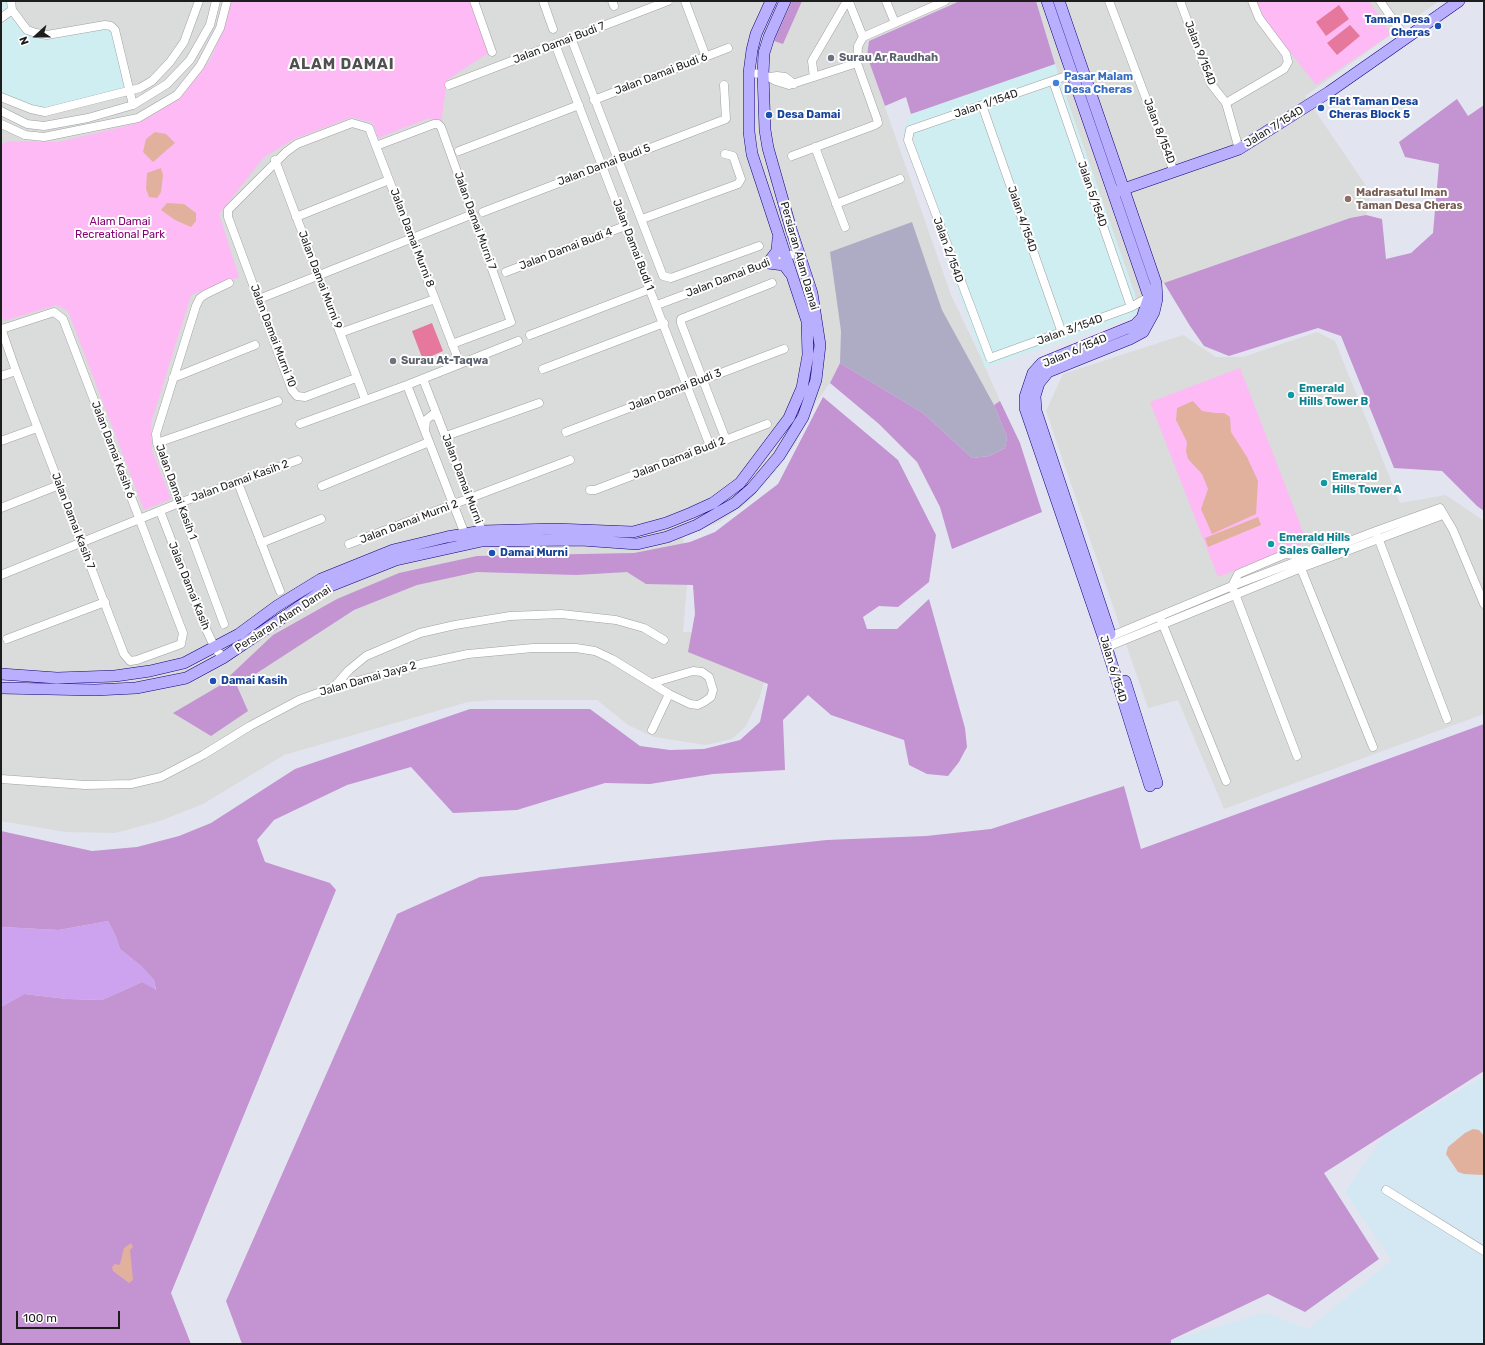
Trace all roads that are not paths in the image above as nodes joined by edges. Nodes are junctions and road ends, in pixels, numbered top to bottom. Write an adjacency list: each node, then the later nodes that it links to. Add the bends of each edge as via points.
1 (11, 1): 20 (street)
2 (199, 1): 39 (street, via 184,42 170,62 152,81)
3 (216, 1): 43 (street, via 210,25 190,60 167,84)
4 (226, 1): 47 (street, via 220,28 200,66 177,95 138,118 44,137 25,135)
5 (474, 1): 29 (street)
6 (542, 1): 23 (street)
7 (668, 1): 26 (street, Jalan Damai Budi 7)
8 (685, 1): 30 (street)
9 (771, 1): 33 (street, Persiaran Alam Damai, via 756,34)
10 (785, 1): 34 (street, Persiaran Alam Damai, via 764,53)
11 (886, 1): 22 (street)
12 (945, 1): 22 (street)
13 (1047, 1): 32 (street, Jalan 6/154D)
14 (1059, 1): 32 (street, Jalan 6/154D)
15 (1109, 1): 58 (street, Jalan 8/154D)
16 (1180, 1): 42 (street, Jalan 9/154D, via 1211,84)
17 (1252, 1): 42 (street, via 1259,18 1286,54 1288,62 1284,69)
18 (1380, 1): 25 (street)
19 (1457, 2): 25 (street, Jalan 7/154D)
20 (12, 10): 21 (street); 39 (street, via 27,30 47,35 111,26 115,30)
21 (1, 18)
22 (895, 23): 24 (street)
23 (553, 29)
24 (863, 37): 31 (street, via 858,46); 35 (street, via 847,1 812,61)
25 (1405, 37): 51 (street, Jalan 7/154D, via 1323,95)
26 (571, 38): 27 (street, Jalan Damai Budi 7); 41 (street)
27 (555, 44): 37 (street, Jalan Damai Budi 7); 44 (street, Jalan Damai Budi 1)
28 (728, 48): 30 (street, Jalan Damai Budi 6)
29 (492, 52)
30 (706, 57): 41 (street, Jalan Damai Budi 6)
31 (857, 63): 35 (street); 50 (street, via 878,123)
32 (1077, 72): 36 (street, Jalan 1/154D); 61 (street, Jalan 6/154D); 61 (street, Jalan 6/154D)
33 (749, 73): 34 (street); 69 (street, Persiaran Alam Damai, via 749,132 752,154)
34 (767, 76): 35 (street, via 783,83 794,84); 72 (street, Persiaran Alam Damai, via 765,130 768,148)
35 (814, 77)
36 (1052, 81): 45 (street, Jalan 1/154D); 86 (street, Jalan 5/154D)
37 (449, 85)
38 (724, 85): 55 (street, Jalan Damai Budi 5, via 726,118)
39 (129, 92): 40 (street, via 45,112); 43 (street)
40 (1, 97)
41 (594, 100): 55 (street)
42 (1226, 104): 51 (street, Jalan 9/154D)
43 (133, 105): 46 (street, via 88,118 44,126 27,124)
44 (579, 105): 52 (street); 57 (street, Jalan Damai Budi 1)
45 (982, 105): 48 (street, Jalan 1/154D, via 910,130); 90 (street, Jalan 4/154D)
46 (1, 111)
47 (1, 124)
48 (908, 140): 96 (street, Jalan 2/154D)
49 (376, 146): 56 (street, Jalan Damai Murni 8, via 369,128 352,123 297,144); 60 (street, Jalan Damai Murni 8); 64 (street, Jalan Damai Murni 7, via 438,124)
50 (815, 147): 54 (street); 62 (street)
51 (1239, 149): 58 (street, Jalan 7/154D)
52 (459, 151)
53 (725, 154): 66 (street, via 733,156 741,179 738,184)
54 (792, 156)
55 (617, 159): 57 (street, Jalan Damai Budi 5); 66 (street)
56 (275, 160): 65 (street, Jalan Damai Murni 9); 83 (street, Jalan Damai Murni 10, via 228,210 228,217)
57 (602, 165): 63 (street, Jalan Damai Budi 5); 67 (street, Jalan Damai Budi 1)
58 (1174, 172): 61 (street, Jalan 7/154D)
59 (900, 179): 62 (street)
60 (390, 180): 65 (street); 70 (street, Jalan Damai Murni 8)
61 (1123, 189): 80 (street, Jalan 6/154D); 82 (street, Jalan 6/154D)
62 (836, 204): 68 (street)
63 (483, 212)
64 (473, 214): 70 (street); 93 (street, Jalan Damai Murni 7, via 511,322)
65 (296, 217): 76 (street, Jalan Damai Murni 9)
66 (642, 219): 71 (street, Jalan Damai Budi, via 663,276 666,278)
67 (625, 226): 75 (street, Jalan Damai Budi 4); 81 (street, Jalan Damai Budi 1)
68 (845, 228)
69 (778, 235): 73 (street, Persiaran Alam Damai); 74 (street, via 777,251)
70 (412, 237): 76 (street); 84 (street, Jalan Damai Murni 8)
71 (759, 246)
72 (799, 252): 73 (street, Jalan Damai Budi); 136 (street, Persiaran Alam Damai, via 812,293 820,345 812,396 803,417 779,456 752,488 736,503)
73 (785, 256): 74 (street, Jalan Damai Budi); 77 (street, Persiaran Alam Damai)
74 (768, 263): 77 (street, via 784,266); 85 (street, Jalan Damai Budi)
75 (506, 272)
76 (318, 275): 83 (street); 89 (street, Jalan Damai Murni 9)
77 (793, 277): 133 (street, Persiaran Alam Damai, via 807,321 808,355 802,388 789,418 740,483 714,503)
78 (229, 283): 101 (street, Jalan Damai Kasih 1, via 200,298)
79 (772, 283): 104 (street, Jalan Damai Budi, via 682,319 681,323)
80 (1156, 283): 82 (street); 155 (street, Jalan 6/154D, via 1157,300 1154,312 1143,332 1048,372 1039,383 1035,396 1036,411)
81 (650, 289): 85 (street, Jalan Damai Budi 1); 91 (street)
82 (1148, 297): 86 (street, Jalan 3/154D); 155 (street, Jalan 6/154D, via 1142,318 1134,325 1042,363 1032,373 1025,397 1028,418)
83 (259, 299): 102 (street, Jalan Damai Murni 10, via 292,390 297,396 306,396)
84 (435, 299): 89 (street); 93 (street, Jalan Damai Murni 8)
85 (657, 305): 87 (street, Jalan Damai Budi 1)
86 (1131, 307): 90 (street, Jalan 3/154D)
87 (664, 323): 98 (street); 106 (street, Jalan Damai Budi 1)
88 (1, 328): 99 (street, Jalan Damai Kasih 7); 134 (street, Jalan Damai Kasih 6, via 54,312 63,319)
89 (340, 333): 102 (street, Jalan Damai Murni 9)
90 (1062, 333): 96 (street, Jalan 3/154D)
91 (530, 335)
92 (518, 341): 97 (street)
93 (452, 344): 97 (street, Jalan Damai Murni 8)
94 (255, 345): 101 (street)
95 (784, 349): 104 (street, Jalan Damai Budi 3)
96 (990, 358)
97 (460, 364): 103 (street)
98 (543, 370)
99 (16, 371): 100 (street); 113 (street, Jalan Damai Kasih 7)
100 (1, 376)
101 (173, 378): 120 (street, Jalan Damai Kasih 1, via 158,425)
102 (356, 378): 107 (street, Jalan Damai Murni 9)
103 (423, 379): 105 (street); 110 (street, Jalan Damai Murni)
104 (703, 380): 106 (street, Jalan Damai Budi 3); 117 (street, Jalan Damai Budi)
105 (407, 385): 107 (street); 114 (street, Jalan Damai Murni)
106 (688, 386): 115 (street, Jalan Damai Budi 3); 121 (street, Jalan Damai Budi 1)
107 (365, 399): 111 (street)
108 (278, 401): 120 (street)
109 (539, 403): 116 (street)
110 (438, 417): 114 (street, Jalan Damai Murni, via 432,415 426,420); 116 (street, Jalan Damai Murni)
111 (300, 424)
112 (767, 424): 117 (street, Jalan Damai Budi 2)
113 (37, 428): 118 (street); 125 (street, Jalan Damai Kasih 7)
114 (425, 431): 119 (street, Jalan Damai Murni)
115 (566, 432)
116 (446, 436): 128 (street, Jalan Damai Murni)
117 (726, 440): 121 (street, Jalan Damai Budi 2)
118 (1, 441)
119 (429, 442): 126 (street); 130 (street, Jalan Damai Murni)
120 (157, 443): 129 (street, Jalan Damai Kasih 1)
121 (710, 446): 127 (street, Jalan Damai Budi 2)
122 (298, 460): 124 (street, Jalan Damai Kasih 2)
123 (570, 460): 128 (street, Jalan Damai Murni 2)
124 (238, 483): 129 (street, Jalan Damai Kasih 2); 141 (street)
125 (59, 485): 131 (street); 140 (street, Jalan Damai Kasih 7)
126 (322, 486)
127 (590, 490)
128 (470, 498): 130 (street, Jalan Damai Murni 2); 138 (street, Jalan Damai Murni)
129 (179, 503): 132 (street, Jalan Damai Kasih 2); 151 (street, Jalan Damai Kasih 1)
130 (454, 505): 139 (street, Jalan Damai Murni); 142 (street, Jalan Damai Murni 2)
131 (1, 508)
132 (160, 511): 134 (street, Jalan Damai Kasih 2); 157 (street, Jalan Damai Kasih)
133 (691, 513): 136 (street); 138 (street, Persiaran Alam Damai, via 634,532 555,529)
134 (140, 519): 140 (street, Jalan Damai Kasih 2); 156 (street, Jalan Damai Kasih 6, via 183,633)
135 (321, 519): 141 (street)
136 (697, 526): 138 (street, Persiaran Alam Damai, via 637,544)
137 (1377, 534): 143 (street); 149 (street, via 1443,514 1453,530); 164 (street)
138 (482, 536): 139 (street, Persiaran Alam Damai)
139 (466, 538): 157 (street, Persiaran Alam Damai, via 393,550 321,579); 158 (street, Persiaran Alam Damai, via 396,560 328,587)
140 (82, 543): 144 (street, Jalan Damai Kasih 2); 148 (street, Jalan Damai Kasih 7)
141 (261, 543): 146 (street)
142 (349, 544)
143 (1300, 564): 145 (street); 147 (street); 166 (street)
144 (1, 575)
145 (1232, 586): 147 (street); 150 (street)
146 (280, 590)
147 (1236, 594): 152 (street); 167 (street)
148 (105, 602): 153 (street); 156 (street, Jalan Damai Kasih 7, via 124,654 130,661)
149 (1484, 604)
150 (1159, 616): 152 (street); 155 (street)
151 (224, 624)
152 (1163, 624): 155 (street); 169 (street)
153 (6, 640)
154 (664, 640): 161 (street, via 644,628 616,620 561,614 510,616 420,633 366,656 348,670)
155 (1109, 641): 170 (street, Jalan 6/154D)
156 (181, 644)
157 (215, 648): 158 (street, Jalan Damai Kasih); 159 (street, Persiaran Alam Damai, via 184,663 115,676 57,678)
158 (223, 658): 162 (street, Persiaran Alam Damai, via 186,678 136,688)
159 (1, 674)
160 (652, 683): 161 (street, Jalan Damai Jaya 2, via 595,652 576,648 533,648 468,654); 163 (street, Jalan Damai Jaya 2); 163 (street, Jalan Damai Jaya 2, via 693,670 709,677 713,690 711,697 698,705)
161 (334, 687): 168 (street, Jalan Damai Jaya 2, via 299,700 161,777 132,784 92,785)
162 (1, 688)
163 (669, 694): 165 (street)
164 (1447, 719)
165 (652, 730)
166 (1373, 747)
167 (1296, 756)
168 (2, 780)
169 (1226, 781)
170 (1154, 784)
171 (1386, 1190): 172 (street)
172 (1484, 1251)

